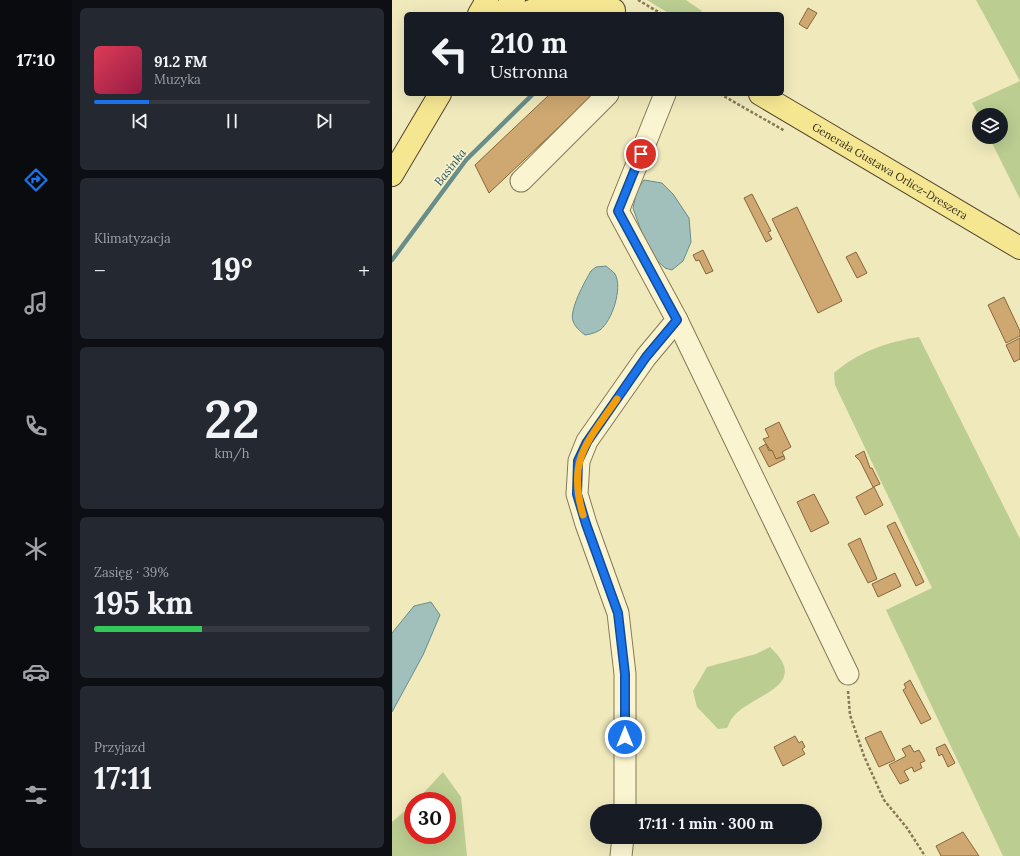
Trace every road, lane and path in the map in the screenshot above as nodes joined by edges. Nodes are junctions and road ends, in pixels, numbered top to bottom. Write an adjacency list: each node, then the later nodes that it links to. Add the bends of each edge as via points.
1 (474, 0): 6 (main road)
2 (487, 0): 7 (main road)
3 (514, 0): 8 (main road)
4 (593, 0): 5 (main road)
5 (623, 6): 9 (main road, via 561,5 546,6); 10 (path)
6 (471, 12)
7 (480, 12)
8 (503, 12)
9 (530, 12)
10 (652, 12)
11 (439, 96): 15 (main road)
12 (606, 96): 16 (street)
13 (663, 96): 18 (street, via 618,211)
14 (763, 96): 17 (main road, Generała Gustawa Orlicz-Dreszera)
15 (392, 174)
16 (521, 181)
17 (1020, 248)
18 (677, 320): 19 (street); 20 (street, via 637,370 587,442 578,461 577,494 618,613 625,674)
19 (848, 674): 23 (path, via 847,698 850,715 864,756 884,800 907,828)
20 (625, 804)
21 (623, 844): 22 (street)
22 (621, 856)
23 (925, 856)

